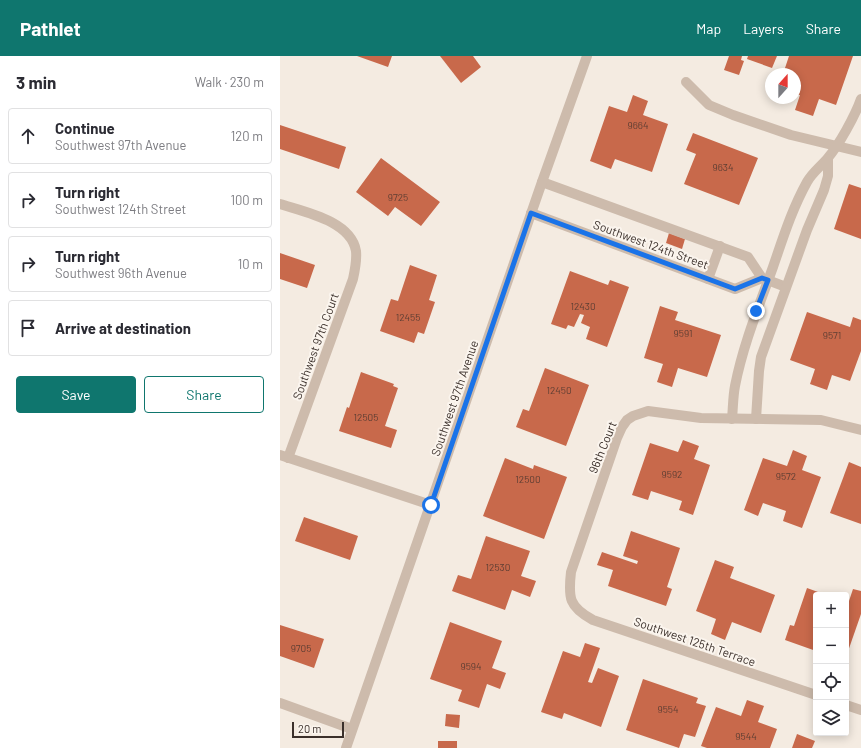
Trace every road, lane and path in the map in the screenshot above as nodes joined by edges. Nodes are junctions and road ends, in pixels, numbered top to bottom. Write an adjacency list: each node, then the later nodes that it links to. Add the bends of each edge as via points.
1 (587, 56): 7 (street, Southwest 97th Avenue)
2 (686, 82): 4 (street, via 715,108 784,133)
3 (861, 98): 4 (street, via 856,114)
4 (836, 146): 5 (street); 6 (street)
5 (861, 152)
6 (828, 159): 12 (street, via 814,172 799,199); 13 (street, via 828,176 824,190)
7 (542, 182): 9 (street, Southwest 97th Avenue); 10 (street, Southwest 124th Street)
8 (280, 204): 17 (street, Southwest 97th Court, via 332,222 350,237 356,251 353,279)
9 (531, 213): 11 (street, Southwest 124th Street); 18 (street, Southwest 97th Avenue)
10 (720, 246): 11 (street); 12 (street, Southwest 124th Street, via 748,257)
11 (708, 279): 12 (street, Southwest 124th Street, via 735,289)
12 (765, 279): 13 (street); 14 (street, via 741,359)
13 (786, 287): 15 (street, via 762,357)
14 (732, 419): 15 (street, 96th Court); 19 (street, 96th Court, via 648,411 627,420 617,438 574,562 570,583)
15 (752, 419): 16 (street, 96th Court, via 821,420)
16 (861, 430)
17 (284, 456): 18 (street)
18 (431, 505): 24 (street, Southwest 97th Avenue)
19 (571, 602): 20 (street, Southwest 125th Terrace, via 582,614 593,620)
20 (813, 694)
21 (280, 704): 24 (street)
22 (849, 706): 23 (street)
23 (861, 710)
24 (352, 729): 25 (street, Southwest 97th Avenue)
25 (346, 748)

